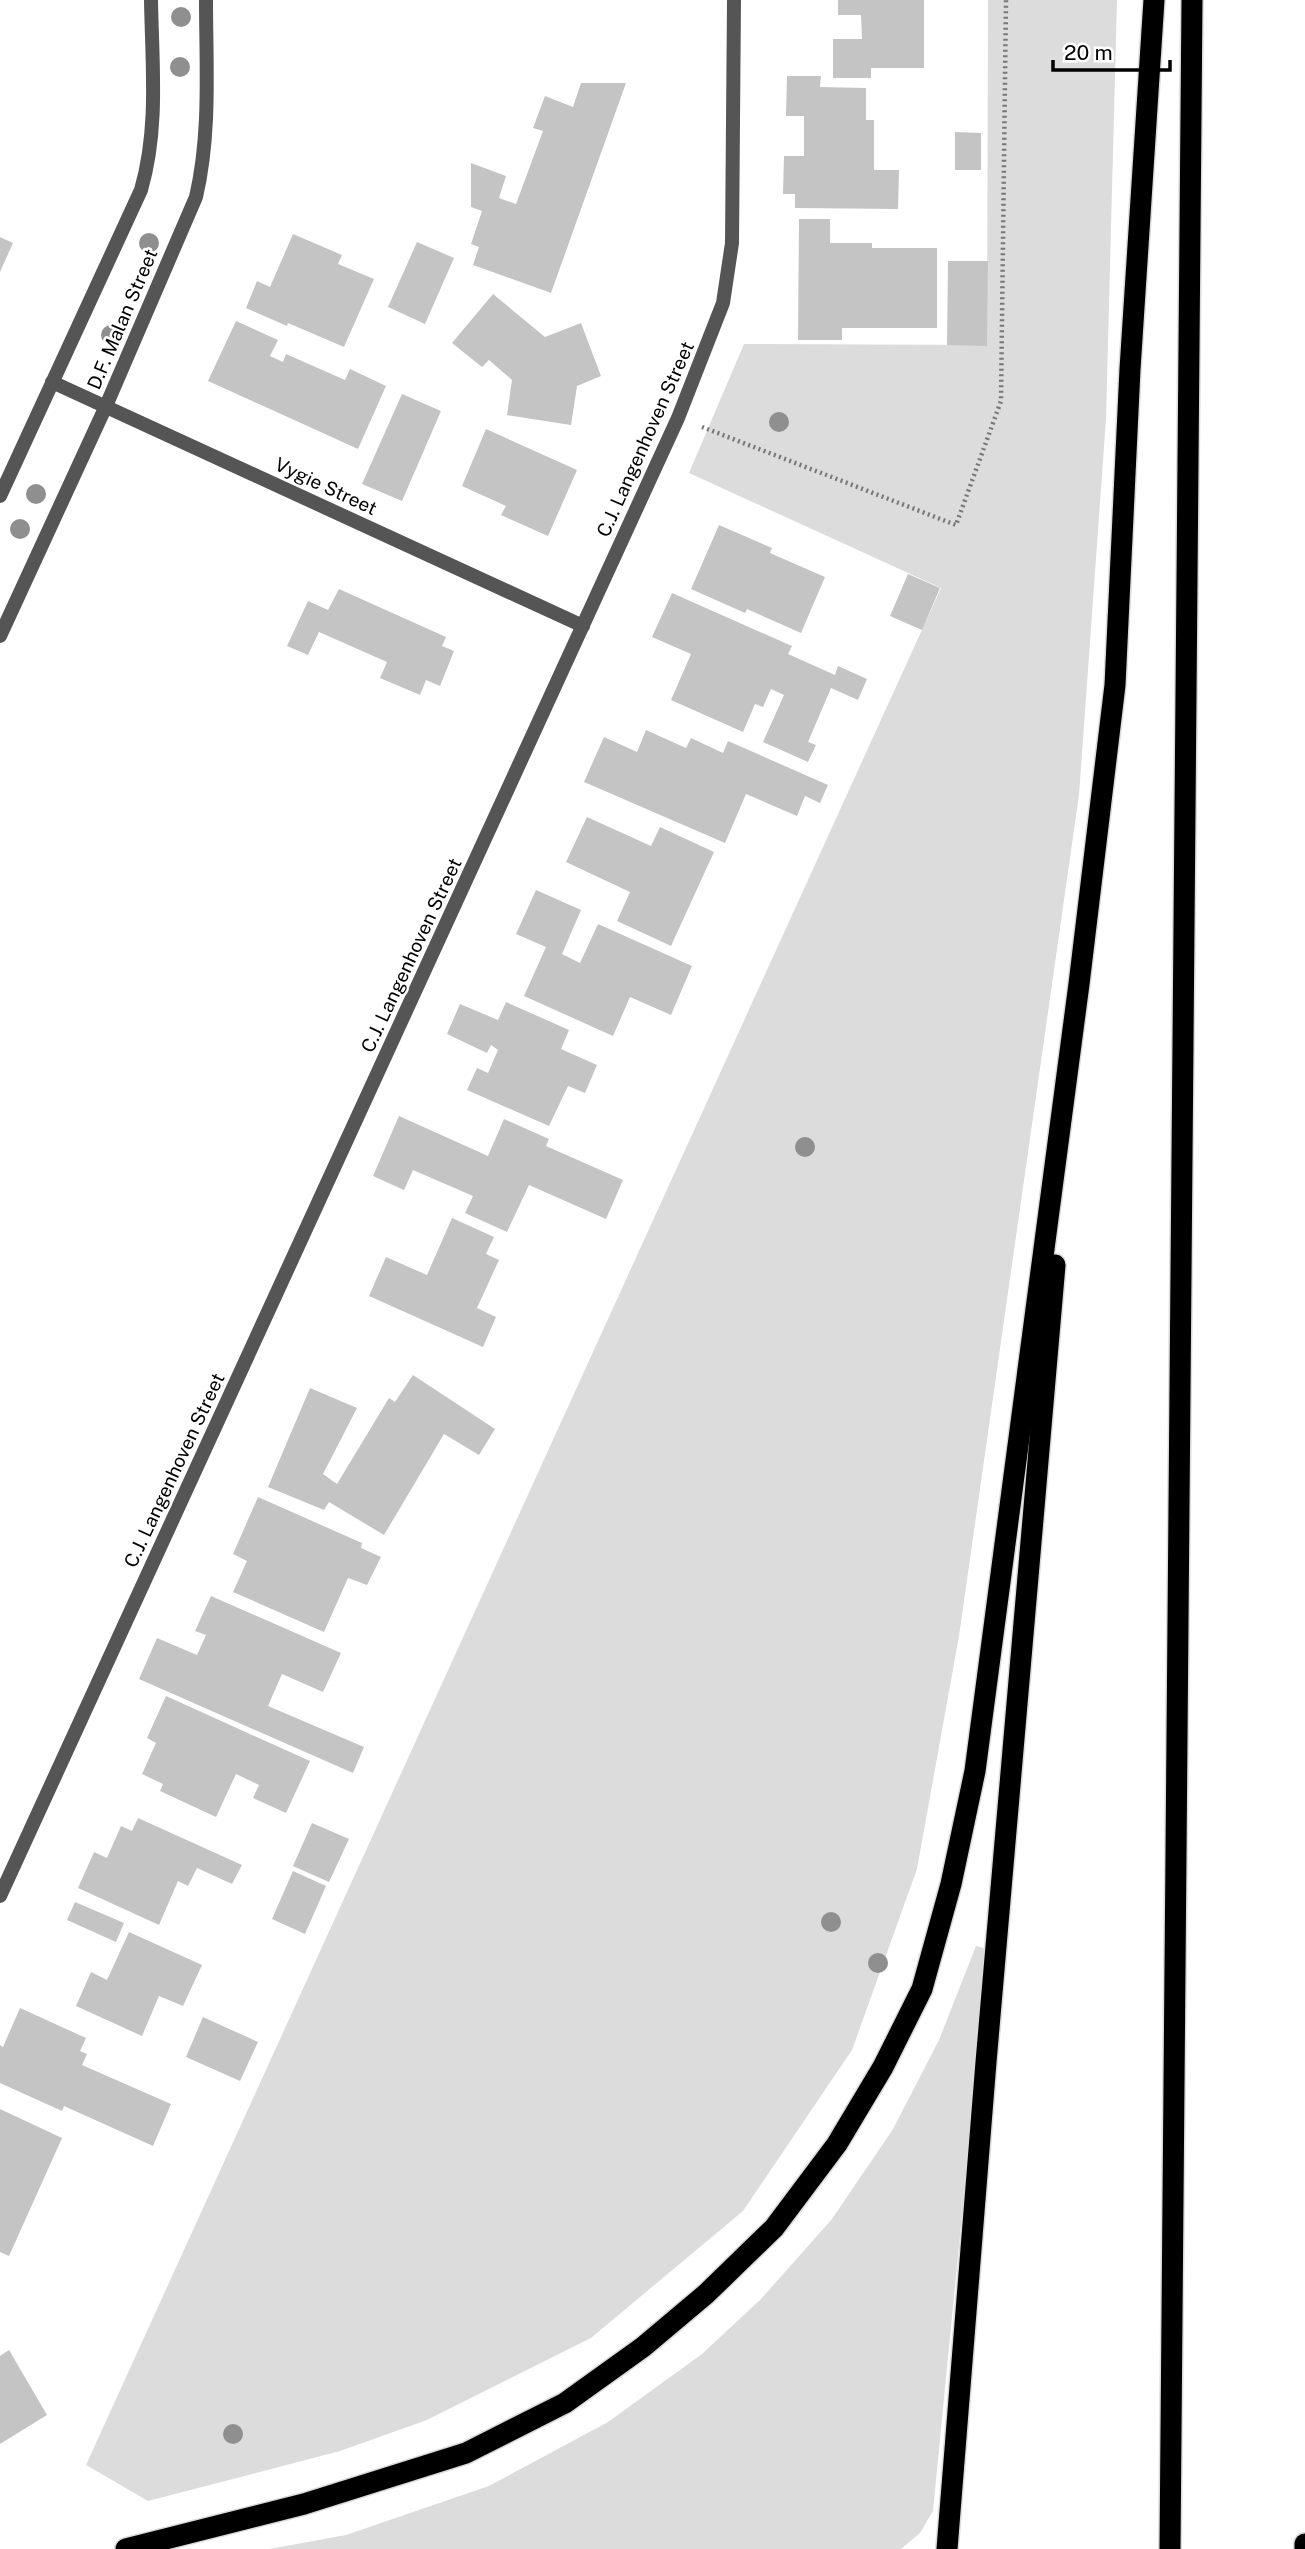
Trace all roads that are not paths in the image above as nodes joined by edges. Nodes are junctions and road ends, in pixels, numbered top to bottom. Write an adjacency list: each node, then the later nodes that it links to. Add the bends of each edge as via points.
1 (151, 0): 6 (street, D.F. Malan Street, via 153,135 149,163 141,190)
2 (206, 0): 7 (street, D.F. Malan Street, via 205,139 196,197)
3 (734, 0): 9 (street, C.J. Langenhoven Street, via 732,243 723,303 678,418)
4 (1154, 0): 11 (highway, via 1115,685)
5 (1192, 0): 15 (highway)
6 (52, 382): 7 (street, Vygie Street); 8 (street, D.F. Malan Street)
7 (106, 406): 9 (street, Vygie Street); 10 (street, D.F. Malan Street)
8 (0, 496)
9 (583, 626): 12 (street, C.J. Langenhoven Street)
10 (0, 636)
11 (1079, 984): 13 (highway, via 975,1771 922,1989 837,2144 774,2228 706,2294 565,2403 467,2453 304,2504); 14 (highway)
12 (0, 1896)
13 (126, 2549)
14 (947, 2549)
15 (1170, 2549)

